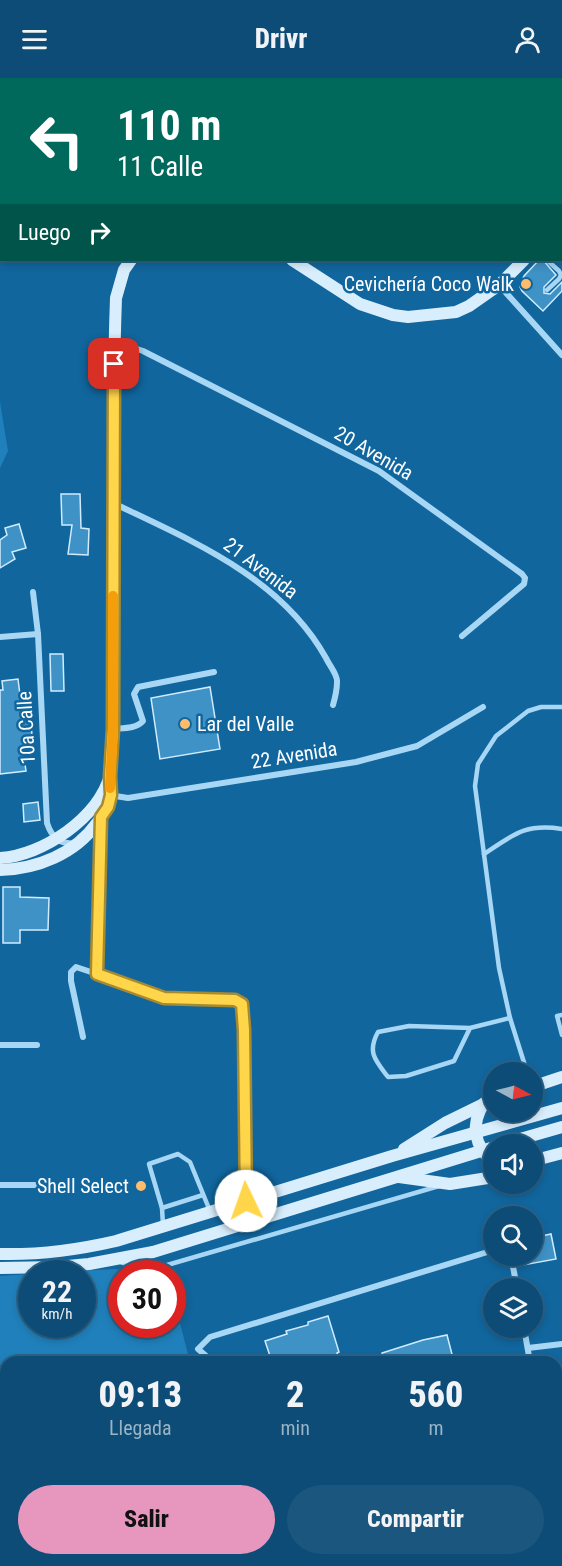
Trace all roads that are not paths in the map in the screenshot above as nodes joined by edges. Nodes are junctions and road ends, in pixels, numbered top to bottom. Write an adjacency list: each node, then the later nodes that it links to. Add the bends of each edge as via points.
1 (130, 261): 7 (main road, via 117,291)
2 (294, 261): 5 (main road, via 360,304 408,317 456,312)
3 (523, 261): 5 (main road)
4 (548, 261): 6 (lane, via 561,275)
5 (499, 285): 8 (street)
6 (547, 290)
7 (114, 340): 9 (main road); 12 (street, 20 Avenida, via 379,471 522,574 524,584)
8 (562, 355)
9 (112, 503): 15 (street, 21 Avenida, via 230,562 295,615 317,642 338,680); 18 (main road)
10 (33, 592): 11 (street, 10a Calle)
11 (38, 634): 13 (street); 22 (street, 10a Calle, via 47,823)
12 (462, 636)
13 (0, 637)
14 (214, 672): 18 (street, via 138,687 134,694 143,720 137,726)
15 (333, 705)
16 (483, 707): 19 (street, 22 Avenida, via 417,746 356,762 128,798)
17 (562, 707): 24 (lane, via 528,711 496,736 478,764 475,786)
18 (113, 729): 19 (main road)
19 (105, 795): 20 (main road, via 108,807); 22 (main road)
20 (101, 817): 23 (main road); 27 (street)
21 (562, 829): 24 (lane, via 523,829)
22 (55, 839): 23 (street); 25 (main road, via 22,854)
23 (76, 844): 26 (main road, via 33,866)
24 (484, 854): 29 (lane, via 499,968)
25 (0, 858)
26 (0, 870)
27 (97, 974): 32 (street, via 76,967 70,972); 55 (street, via 164,998 235,1000 242,1004)
28 (562, 1015): 31 (lane, via 557,1016)
29 (510, 1018): 30 (lane); 35 (lane)
30 (471, 1028): 30 (lane, via 409,1026 378,1032 372,1043 374,1060 388,1077 406,1076 454,1061)
31 (562, 1035)
32 (83, 1038)
33 (0, 1045): 34 (street)
34 (37, 1045)
35 (524, 1062)
36 (562, 1077): 37 (main road)
37 (543, 1083)
38 (483, 1104): 47 (main road)
39 (562, 1108): 42 (main road)
40 (483, 1110): 42 (main road, via 475,1122)
41 (562, 1127): 43 (main road)
42 (476, 1132): 44 (main road); 47 (main road)
43 (538, 1134)
44 (483, 1143)
45 (483, 1150): 49 (main road)
46 (562, 1153): 48 (main road)
47 (392, 1156): 55 (main road)
48 (543, 1158)
49 (398, 1177): 51 (main road); 61 (main road)
50 (483, 1179): 51 (main road)
51 (446, 1184): 62 (lane)
52 (0, 1185): 53 (street)
53 (58, 1185)
54 (203, 1195): 56 (lane); 56 (lane, via 190,1162 178,1154 149,1164); 57 (lane)
55 (246, 1201): 57 (main road)
56 (162, 1208): 58 (lane)
57 (210, 1211): 58 (main road)
58 (163, 1227): 60 (main road, via 83,1249 35,1255)
59 (483, 1253): 68 (street, via 210,1336 198,1349)
60 (0, 1254)
61 (116, 1260)
62 (185, 1260)
63 (108, 1261): 64 (main road)
64 (0, 1269)
65 (526, 1338): 67 (street)
66 (562, 1344): 67 (street)
67 (528, 1348): 69 (street)
68 (206, 1356)
69 (529, 1356)

